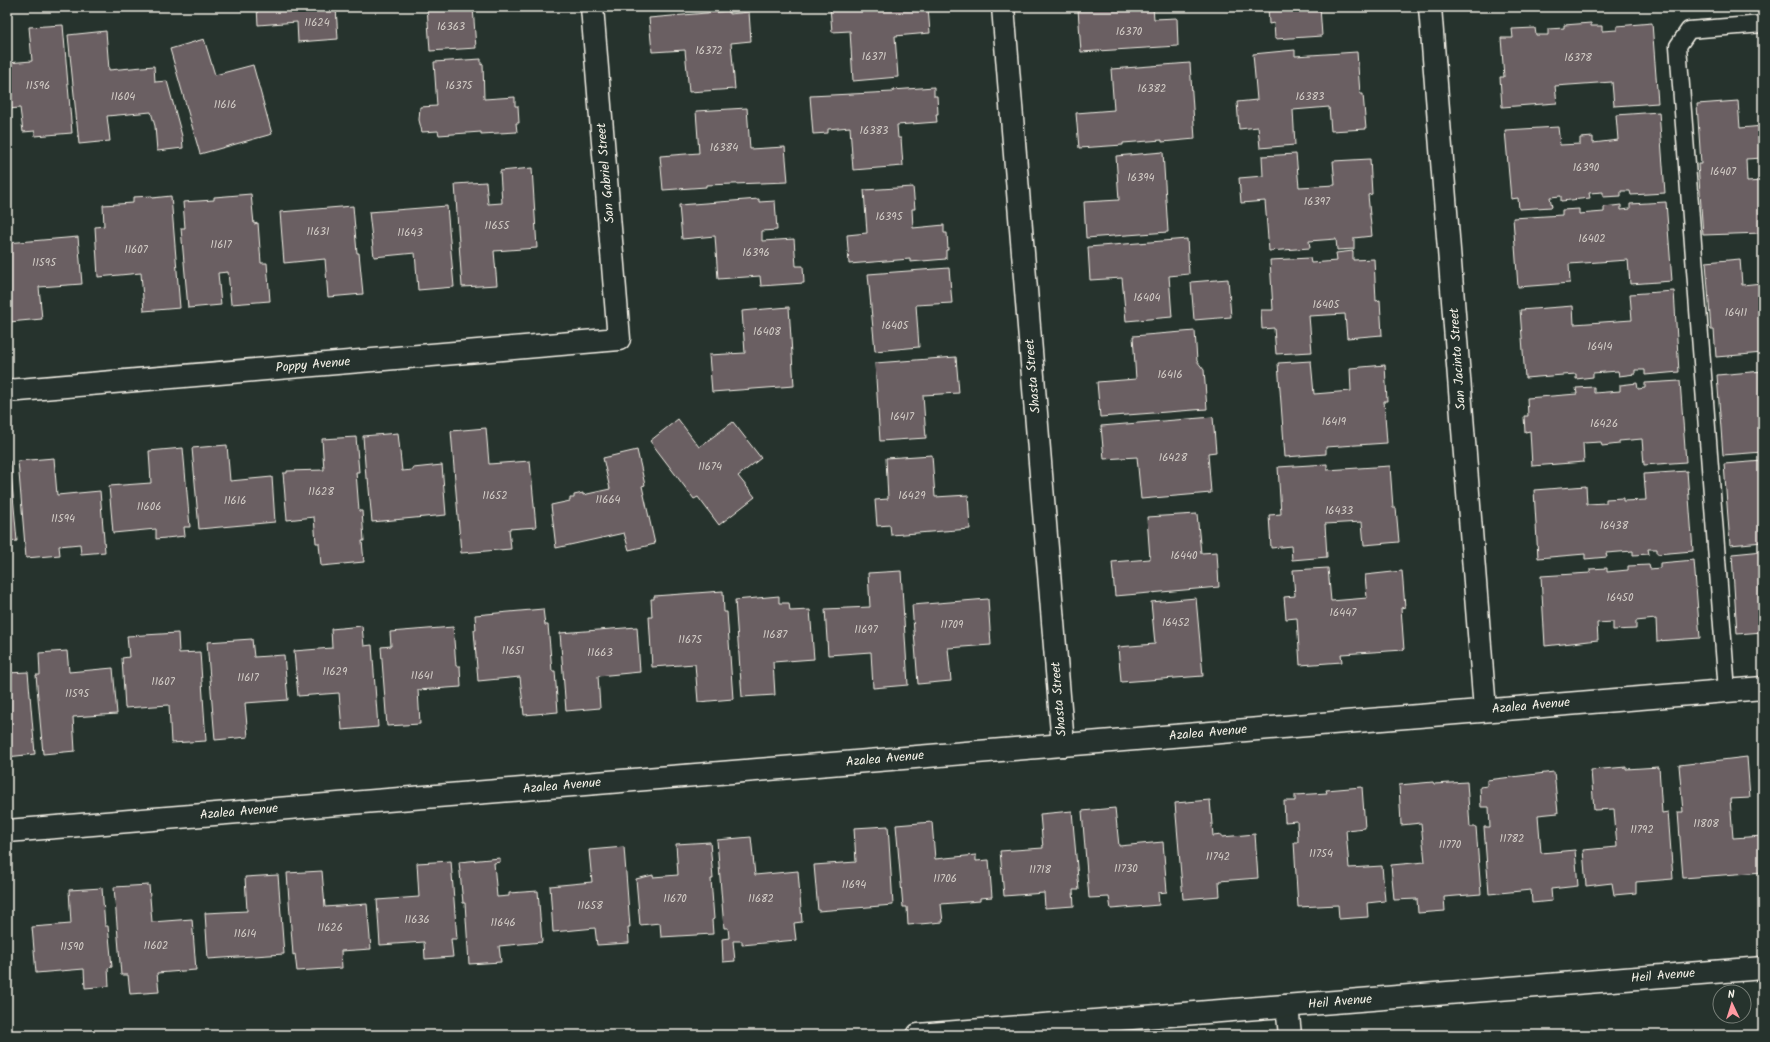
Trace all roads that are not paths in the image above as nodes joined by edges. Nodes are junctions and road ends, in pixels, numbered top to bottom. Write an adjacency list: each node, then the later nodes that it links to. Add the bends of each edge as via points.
1 (592, 7): 5 (street, San Gabriel Street)
2 (1003, 7): 10 (street, Shasta Street)
3 (1430, 7): 9 (street, San Jacinto Street)
4 (1763, 24): 8 (lane, via 1689,30 1678,46)
5 (619, 340): 6 (street, Poppy Avenue)
6 (7, 391)
7 (1763, 688): 8 (street, Azalea Avenue)
8 (1727, 690): 9 (street, Azalea Avenue)
9 (1485, 710): 10 (street, Azalea Avenue)
10 (1063, 745): 11 (street, Azalea Avenue)
11 (7, 831)
12 (1763, 968): 13 (street, Heil Avenue)
13 (1287, 1006): 14 (street, Heil Avenue); 15 (street)
14 (918, 1035)
15 (1290, 1035)

